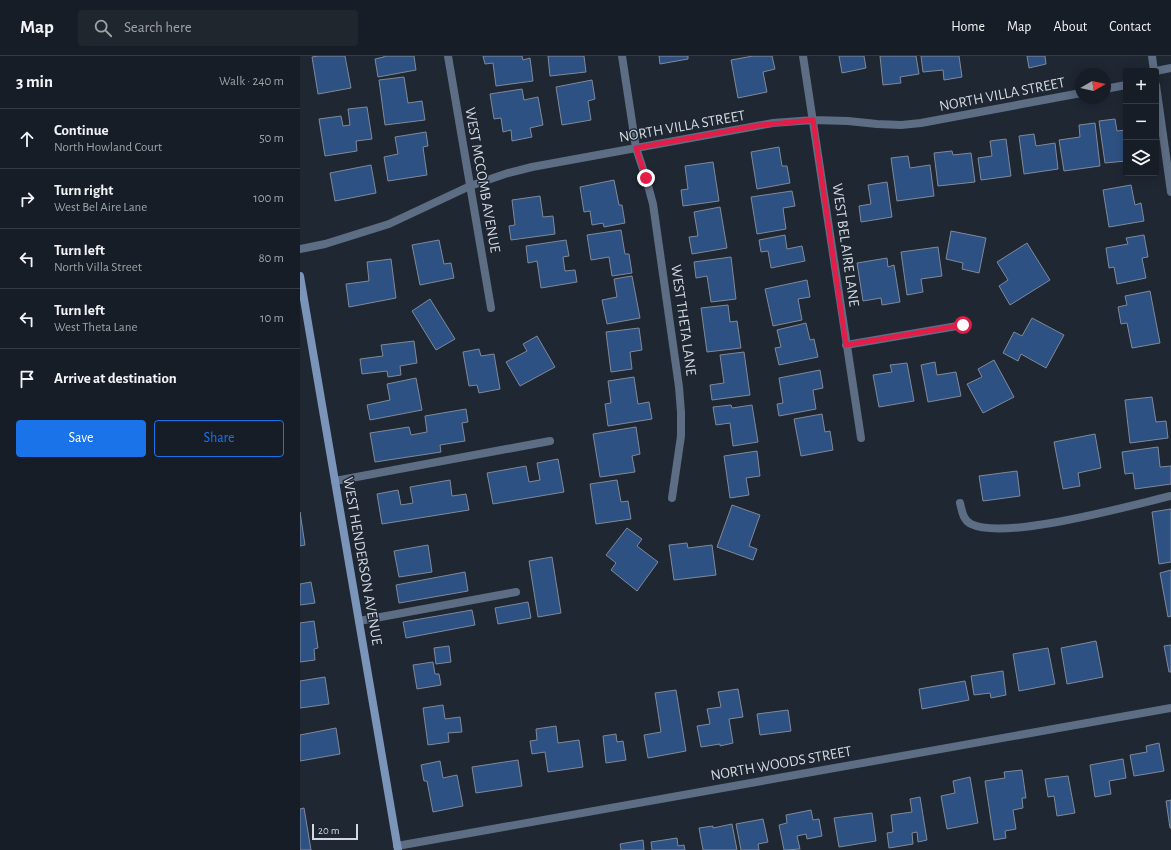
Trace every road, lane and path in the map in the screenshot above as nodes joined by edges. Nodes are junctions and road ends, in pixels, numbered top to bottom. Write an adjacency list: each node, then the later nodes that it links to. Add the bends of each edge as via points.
1 (448, 56): 15 (street, WEST MCCOMB AVENUE)
2 (622, 56): 14 (street, WEST THETA LANE)
3 (803, 56): 12 (street, WEST BEL AIRE LANE)
4 (1152, 56): 5 (street)
5 (1154, 68)
6 (1171, 68): 7 (street)
7 (1159, 70)
8 (1123, 86): 9 (street)
9 (1111, 88)
10 (1075, 94): 12 (street, NORTH VILLA STREET, via 921,123 893,125)
11 (1159, 99): 13 (street)
12 (813, 120): 14 (street, NORTH VILLA STREET, via 761,125); 21 (street, WEST BEL AIRE LANE)
13 (1168, 141): 16 (street)
14 (636, 148): 15 (street, NORTH VILLA STREET, via 532,168); 26 (street, WEST THETA LANE, via 653,204 679,387 681,436)
15 (470, 186): 17 (street, NORTH VILLA STREET, via 389,224); 19 (street, WEST MCCOMB AVENUE)
16 (1171, 192)
17 (300, 249)
18 (300, 276): 24 (main road, WEST HENDERSON AVENUE)
19 (491, 308)
20 (963, 325): 21 (street)
21 (846, 345): 22 (street, WEST BEL AIRE LANE)
22 (861, 438)
23 (550, 441): 24 (street)
24 (335, 481): 29 (main road, WEST HENDERSON AVENUE)
25 (1171, 496): 27 (street, via 1076,518 1007,528 986,528 971,524 964,518)
26 (672, 498)
27 (960, 503)
28 (516, 592): 29 (street)
29 (359, 621): 31 (main road, WEST HENDERSON AVENUE)
30 (1171, 708): 31 (street, NORTH WOODS STREET)
31 (397, 848)

